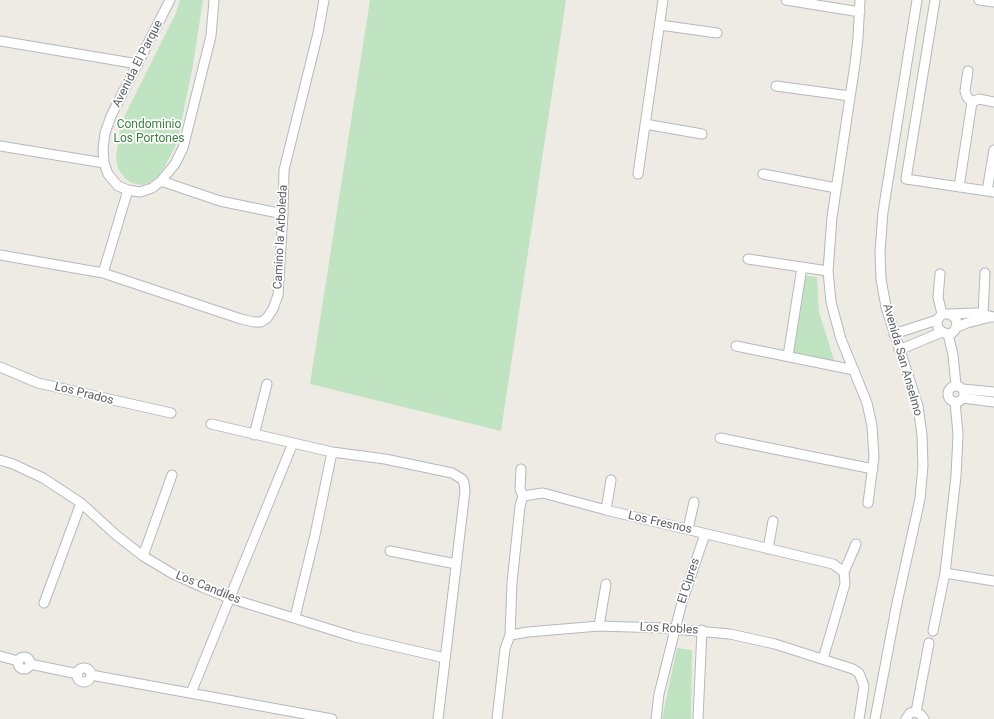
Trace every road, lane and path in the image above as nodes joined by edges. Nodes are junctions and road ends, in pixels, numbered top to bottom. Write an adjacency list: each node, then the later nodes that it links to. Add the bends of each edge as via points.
1 (170, 0): 16 (street, Avenida El Parque)
2 (214, 0): 29 (street, via 211,36 183,148 175,164)
3 (324, 0): 34 (street, Camino la Arboleda, via 284,170)
4 (663, 0): 13 (street)
5 (786, 0): 11 (street)
6 (860, 0): 12 (street)
7 (917, 0): 47 (street, Avenida San Anselmo, via 880,238 881,279)
8 (935, 0): 30 (street, via 906,179)
9 (979, 0): 10 (street)
10 (994, 2)
11 (825, 3): 12 (street)
12 (860, 12): 19 (street)
13 (660, 25): 14 (street); 22 (street)
14 (717, 33)
15 (0, 41): 16 (street)
16 (138, 64): 26 (street, Avenida El Parque, via 105,133)
17 (968, 71): 20 (street, via 965,90)
18 (776, 86): 19 (street)
19 (850, 96): 31 (street)
20 (972, 102): 21 (street, via 979,99); 30 (street)
21 (994, 102)
22 (645, 124): 23 (street); 27 (street)
23 (702, 134)
24 (0, 146): 26 (street)
25 (994, 150): 33 (street)
26 (104, 163): 32 (street, Avenida El Parque, via 108,174 118,186)
27 (638, 174)
28 (763, 174): 31 (street)
29 (161, 181): 32 (street, via 152,188 140,192); 34 (street, via 220,201)
30 (960, 187): 33 (street)
31 (836, 188): 38 (street)
32 (128, 190): 39 (street)
33 (991, 192)
34 (283, 214): 39 (street, Camino la Arboleda, via 278,295 267,318 261,322 241,319)
35 (0, 255): 39 (street, Camino la Arboleda)
36 (748, 259): 37 (street)
37 (802, 267): 38 (street); 50 (street)
38 (828, 270): 52 (street, via 831,302 841,339)
39 (103, 273)
40 (985, 273): 42 (street)
41 (940, 274): 43 (street, via 938,298)
42 (983, 314): 43 (street); 44 (street)
43 (943, 316): 45 (street, via 956,319); 46 (street, via 938,328); 47 (street)
44 (994, 316): 45 (street)
45 (957, 327): 46 (street)
46 (945, 333): 49 (street); 55 (street, via 953,355)
47 (894, 334): 49 (street, Avenida San Anselmo)
48 (736, 346): 50 (street)
49 (899, 350): 105 (street, Avenida San Anselmo, via 914,391 921,423 922,482)
50 (788, 356): 52 (street)
51 (0, 366): 57 (street, Los Prados, via 38,383)
52 (854, 370): 65 (street, via 867,402 872,426)
53 (267, 384): 59 (street)
54 (994, 392): 55 (street)
55 (960, 394): 56 (street); 82 (street, via 956,476)
56 (994, 402)
57 (171, 414)
58 (211, 424): 59 (street)
59 (254, 435): 61 (street)
60 (720, 438): 65 (street)
61 (293, 443): 62 (street); 85 (street)
62 (332, 452): 80 (street, via 385,459 452,472 459,476 464,483 465,491); 87 (street)
63 (0, 460): 70 (street, Los Candiles, via 43,478)
64 (522, 469): 68 (street, via 520,489)
65 (874, 469): 71 (street)
66 (172, 475): 79 (street)
67 (610, 480): 72 (street)
68 (523, 496): 72 (street, Los Fresnos, via 543,493); 92 (street, via 512,583)
69 (694, 502): 74 (street)
70 (81, 503): 79 (street, Los Candiles); 86 (street)
71 (868, 503)
72 (606, 510): 74 (street, Los Fresnos)
73 (773, 520): 77 (street)
74 (688, 529): 75 (street, Los Fresnos)
75 (705, 534): 77 (street, Los Fresnos); 89 (street, El Cipres)
76 (856, 544): 81 (street)
77 (768, 549): 81 (street, Los Fresnos, via 832,564)
78 (390, 550): 80 (street)
79 (143, 556): 85 (street, Los Candiles, via 173,574)
80 (456, 564): 95 (street)
81 (844, 572): 96 (street, via 845,584)
82 (945, 573): 83 (street); 91 (street)
83 (994, 581)
84 (606, 584): 88 (street)
85 (229, 598): 87 (street, Los Candiles); 97 (street)
86 (44, 603)
87 (295, 617): 95 (street, Los Candiles, via 355,637)
88 (599, 626): 89 (street, Los Robles); 92 (street, Los Robles)
89 (675, 629): 90 (street, Los Robles); 102 (street, El Cipres, via 659,694)
90 (702, 630): 96 (street, Los Robles, via 775,644); 103 (street)
91 (933, 631)
92 (510, 635): 101 (street)
93 (929, 643): 98 (street)
94 (0, 656): 97 (street, via 18,661 20,657 25,656 30,664 78,674 84,668 90,671 91,676)
95 (445, 658): 100 (street)
96 (823, 659): 104 (street, Los Robles, via 859,673 864,686)
97 (192, 693): 99 (street)
98 (916, 712): 106 (street, via 910,713); 107 (street)
99 (332, 719)
100 (438, 719)
101 (497, 719)
102 (656, 719)
103 (698, 719)
104 (859, 719)
105 (876, 719)
106 (906, 719)
107 (925, 719)

